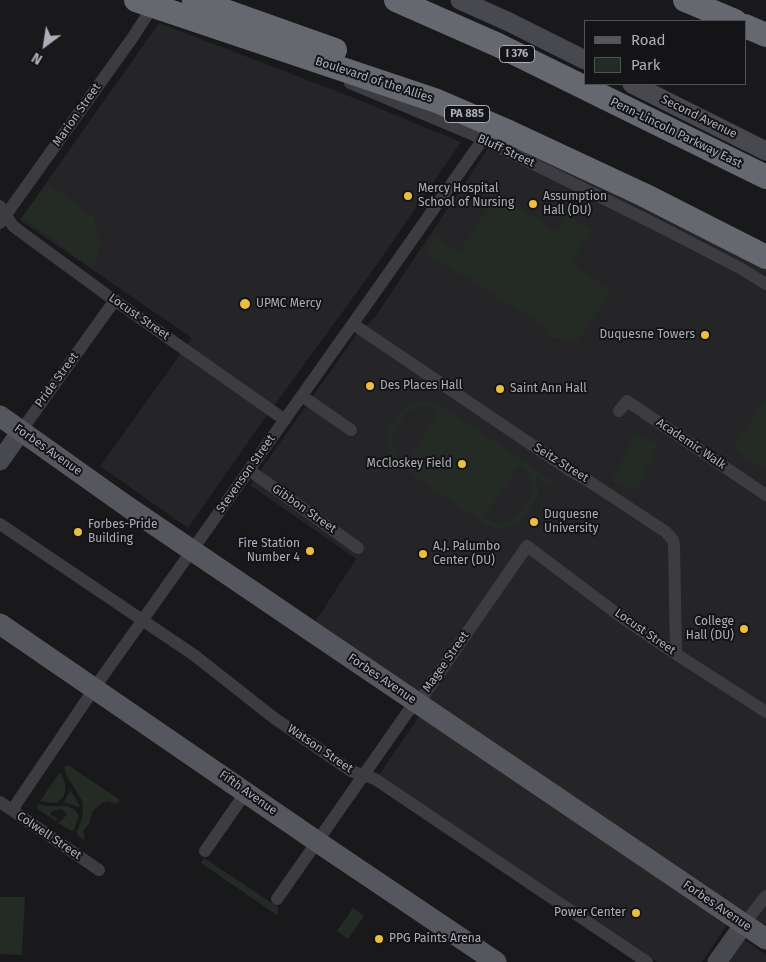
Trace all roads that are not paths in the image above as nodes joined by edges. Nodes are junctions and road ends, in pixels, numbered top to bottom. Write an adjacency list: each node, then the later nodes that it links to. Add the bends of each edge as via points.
1 (194, 0): 15 (highway, Boulevard of the Allies / PA 885, via 463,97 598,158)
2 (396, 0): 13 (highway, Penn-Lincoln Parkway East / I 376, via 498,45)
3 (460, 0): 9 (main road)
4 (685, 0): 6 (highway)
5 (144, 3): 11 (street, Bluff Street); 14 (street, Marion Street, via 133,37); 16 (highway, Boulevard of the Allies / PA 885, via 438,101 644,195)
6 (733, 20)
7 (746, 26): 8 (highway)
8 (766, 35)
9 (584, 60)
10 (634, 85): 12 (main road, Second Avenue)
11 (483, 139): 17 (street, Bluff Street, via 655,224); 19 (street, Stevenson Street)
12 (766, 150)
13 (766, 177)
14 (2, 215): 18 (street, Locust Street, via 25,236)
15 (766, 241)
16 (766, 257)
17 (766, 284)
18 (115, 300): 23 (street, Locust Street); 25 (street, Pride Street)
19 (353, 324): 20 (street, Stevenson Street); 35 (street, Seitz Street, via 666,532 674,545)
20 (302, 396): 23 (street, Stevenson Street); 24 (street)
21 (619, 411): 28 (street, Academic Walk, via 627,401)
22 (0, 416): 25 (main road, Forbes Avenue)
23 (285, 420): 27 (street, Stevenson Street)
24 (351, 430)
25 (21, 431): 26 (main road, Pride Street); 32 (main road, Forbes Avenue)
26 (0, 461)
27 (249, 470): 31 (street, Gibbon Street); 32 (street, Stevenson Street)
28 (766, 495)
29 (0, 524): 33 (street, Watson Street)
30 (527, 546): 35 (street, Locust Street); 37 (street, Magee Street)
31 (358, 548)
32 (192, 551): 33 (street, Stevenson Street); 37 (main road, Forbes Avenue)
33 (143, 620): 36 (street, Stevenson Street); 39 (street, Watson Street, via 194,655 274,718 351,771)
34 (0, 624): 36 (main road, Fifth Avenue)
35 (676, 654): 38 (street, Locust Street)
36 (94, 688): 40 (main road, Fifth Avenue); 42 (street, Stevenson Street)
37 (417, 702): 39 (street, Magee Street); 48 (main road, Forbes Avenue)
38 (766, 712)
39 (363, 775): 43 (street, Magee Street); 51 (street, Watson Street, via 375,779)
40 (246, 792): 43 (main road, Fifth Avenue); 44 (street)
41 (0, 802): 42 (street, Colwell Street)
42 (12, 810): 45 (street, Colwell Street)
43 (317, 841): 47 (street, Magee Street); 50 (main road, Fifth Avenue)
44 (205, 851)
45 (99, 870)
46 (766, 896): 48 (street)
47 (277, 900)
48 (744, 924): 49 (main road, Forbes Avenue); 52 (main road)
49 (766, 939)
50 (496, 962)
51 (648, 962)
52 (717, 962)

